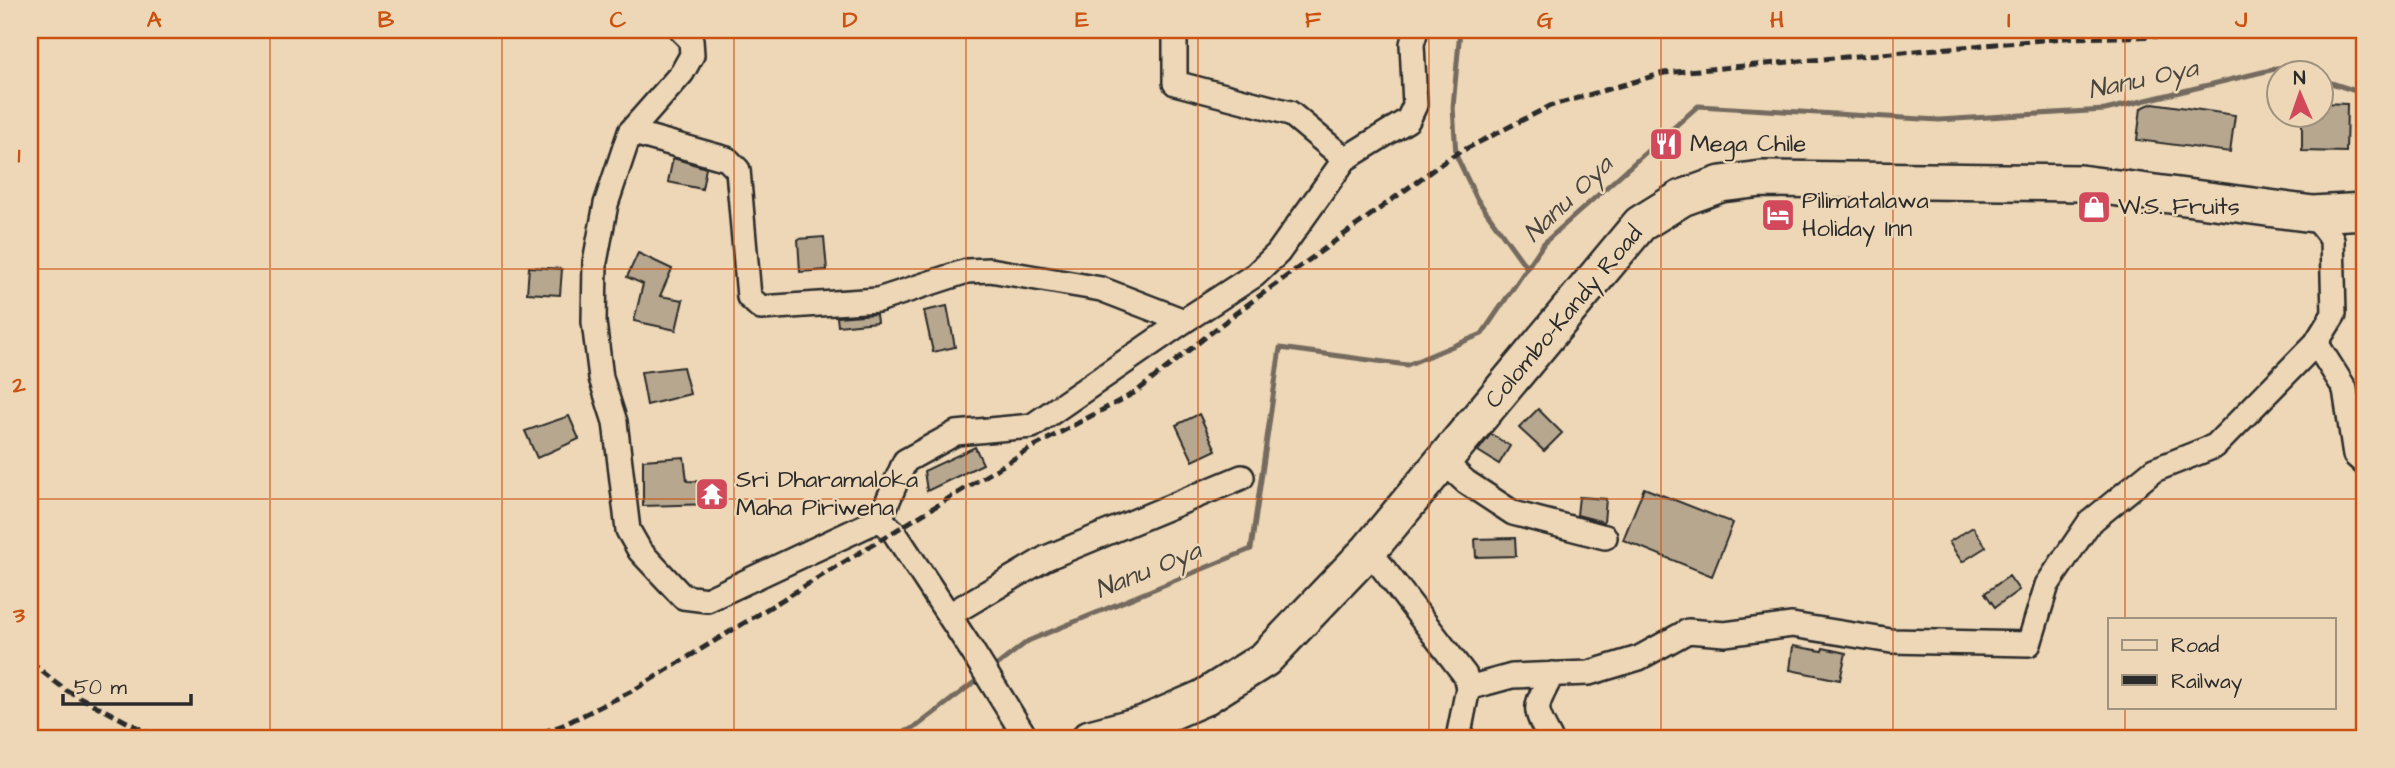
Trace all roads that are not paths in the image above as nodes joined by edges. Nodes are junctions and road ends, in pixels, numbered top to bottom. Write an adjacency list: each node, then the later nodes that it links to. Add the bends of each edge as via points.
1 (681, 30): 4 (street, via 691,40 692,55)
2 (1175, 30): 5 (street, via 1175,83 1290,113)
3 (1416, 30): 5 (street, via 1412,44 1415,105 1408,120)
4 (630, 132): 8 (street, via 727,159 738,170 749,297 761,308 878,300 967,271 990,270 1101,289); 13 (street, via 606,204 595,262 594,322 601,378 615,422 628,530 640,551 682,597 707,600)
5 (1345, 159): 8 (street, via 1278,253 1255,275)
6 (2365, 211): 7 (highway, Colombo-Kandy Road)
7 (2313, 214): 9 (street, via 2332,239 2334,314); 10 (highway, Colombo-Kandy Road, via 2080,183 1762,178 1721,184 1682,198 1640,224)
8 (1184, 321): 13 (street, via 1032,426 956,433 905,461)
9 (2316, 344): 11 (street, via 2345,389 2355,455); 17 (street, via 2216,446 2154,470 2089,523 2047,585 2029,644 1891,641 1792,625 1725,634 1688,631 1639,658 1589,673)
10 (1443, 461): 14 (street, via 1513,513); 15 (highway, Colombo-Kandy Road)
11 (2365, 464)
12 (1242, 477): 16 (street, via 1046,558)
13 (880, 519): 16 (street, via 894,532)
14 (1605, 537)
15 (1368, 550): 18 (street, via 1465,675); 20 (highway, Colombo-Kandy Road, via 1265,659 1203,698 1143,724)
16 (948, 615): 19 (street)
17 (1552, 674): 18 (street, via 1512,676); 22 (street, via 1536,714)
18 (1468, 688): 21 (street)
19 (1026, 738)
20 (1090, 738)
21 (1458, 738)
22 (1550, 738)

